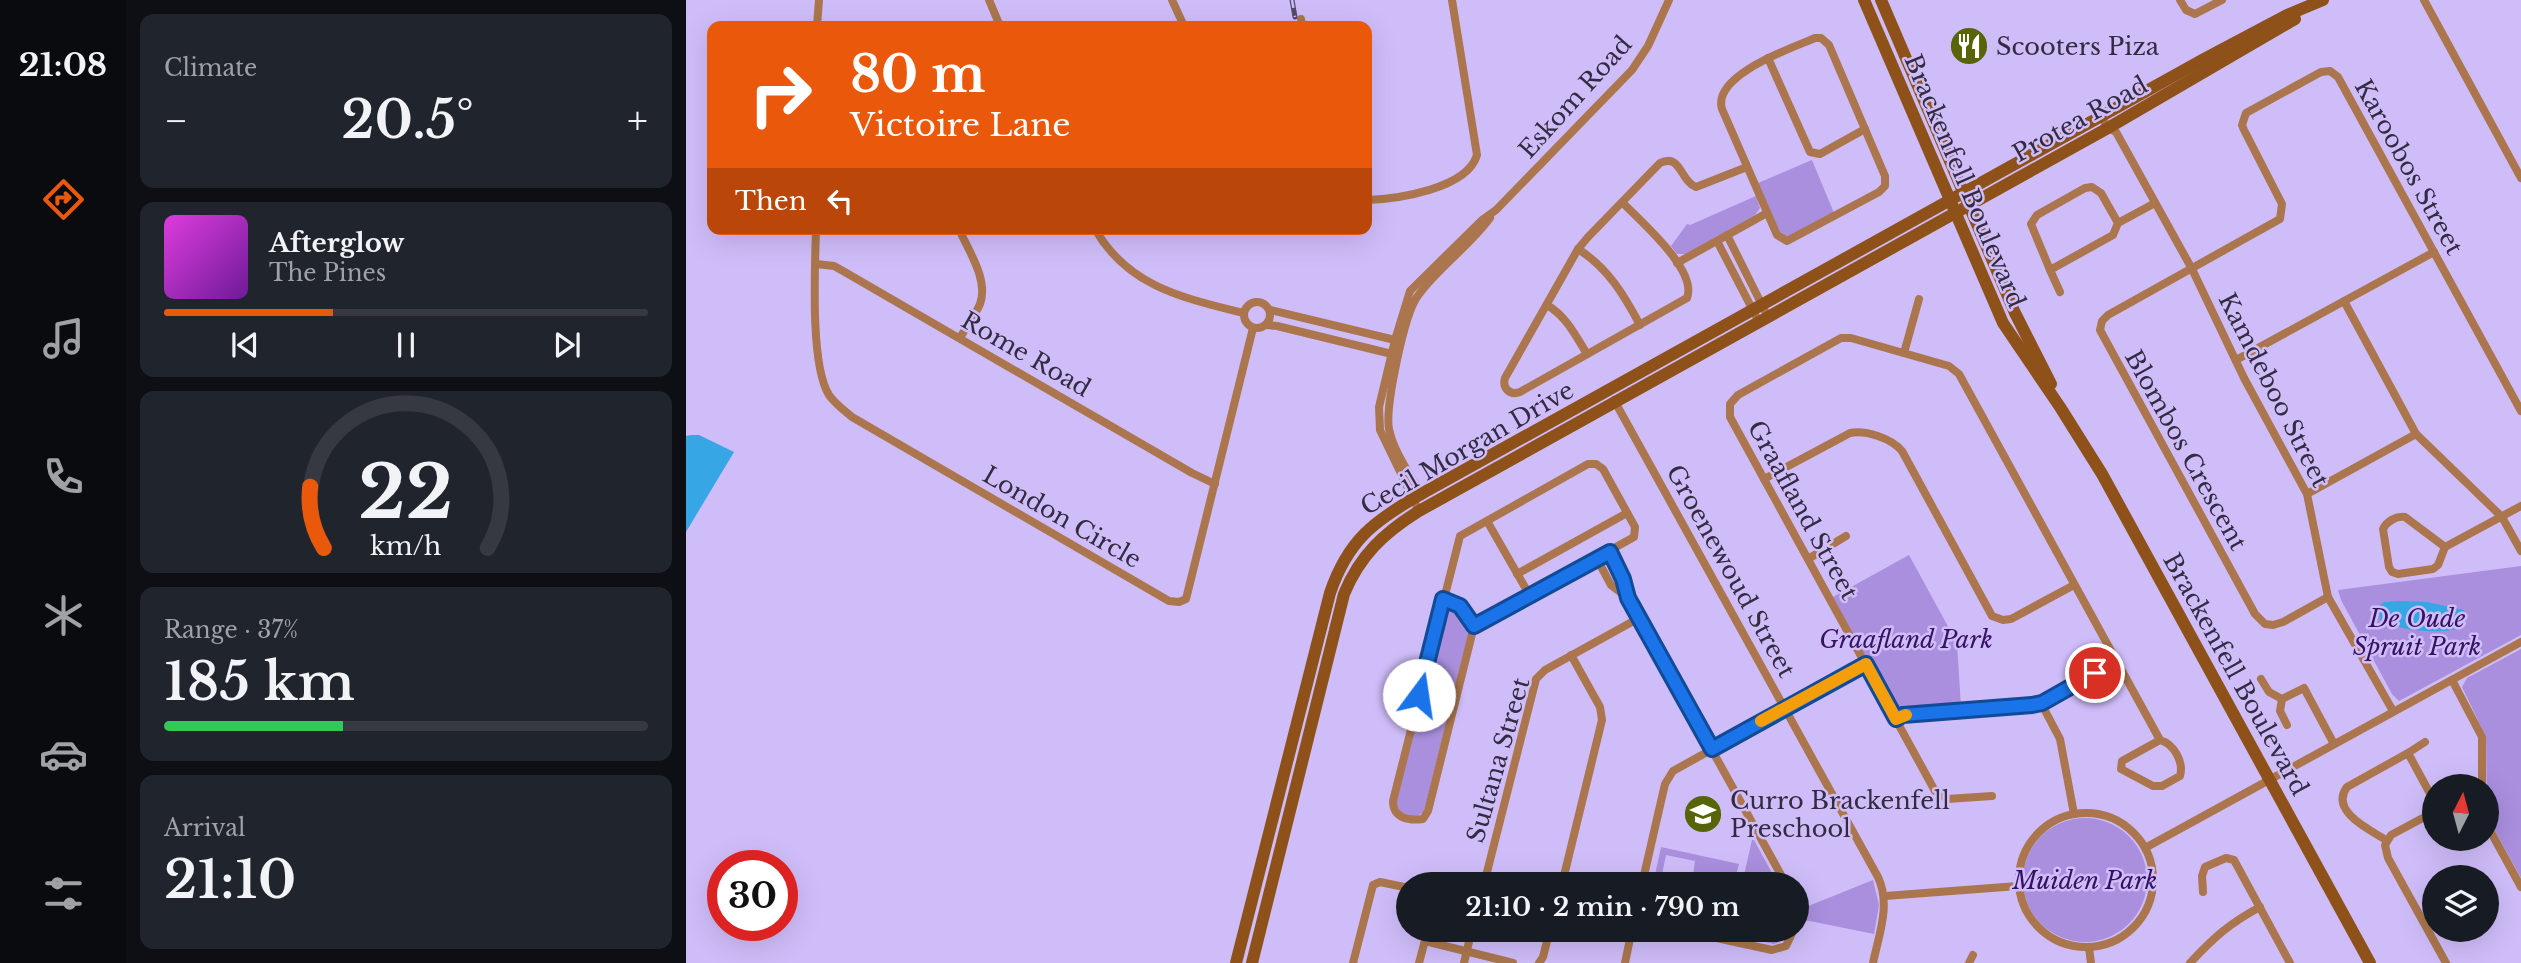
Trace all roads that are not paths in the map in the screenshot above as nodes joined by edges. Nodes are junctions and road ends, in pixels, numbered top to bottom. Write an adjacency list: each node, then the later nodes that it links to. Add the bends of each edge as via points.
1 (819, 0): 12 (street)
2 (989, 0): 13 (street)
3 (1172, 0): 14 (street)
4 (1452, 0): 22 (street, via 1475,162 1444,184)
5 (1669, 0): 52 (street, Eskom Road, via 1632,70 1418,296)
6 (1864, 0): 25 (street, Brackenfell Boulevard)
7 (1881, 0): 21 (street, Brackenfell Boulevard)
8 (2180, 0): 9 (street, via 2186,10 2196,13)
9 (2222, 0)
10 (2424, 0): 20 (street)
11 (2320, 1): 16 (street, Protea Road); 17 (street, Protea Road)
12 (817, 21)
13 (998, 21)
14 (1182, 21)
15 (1768, 58): 18 (street, via 1815,38 1825,39); 18 (street, via 1810,152 1820,154); 19 (street, via 1749,68 1721,99)
16 (2106, 113): 17 (street, Kamdeboo Street); 21 (street, Protea Road)
17 (2114, 128): 21 (street, Protea Road); 24 (street, Kamdeboo Street)
18 (1865, 129): 26 (street, via 1885,176 1883,189 1790,241 1779,237)
19 (1747, 167): 23 (street, via 1696,187 1675,162 1666,160); 26 (street)
20 (2521, 178)
21 (1966, 198): 25 (street, Cecil Morgan Drive); 59 (street, Brackenfell Boulevard)
22 (1372, 200)
23 (1622, 202): 33 (street); 35 (street)
24 (2155, 203): 27 (street); 37 (street, Kamdeboo Street)
25 (1952, 207): 47 (street, Cecil Morgan Drive); 59 (street, Brackenfell Boulevard, via 2003,323)
26 (1768, 213): 31 (street)
27 (2118, 223): 38 (street, via 2113,235); 38 (street, via 2101,193 2092,187 2035,217 2031,227)
28 (816, 235): 36 (street, London Circle)
29 (962, 235): 51 (street, via 982,289 981,303)
30 (1099, 235): 46 (street, via 1109,252 1154,286)
31 (1727, 236): 32 (street); 39 (street)
32 (1717, 241): 35 (street); 40 (street)
33 (1578, 249): 44 (street); 49 (street, via 1617,284)
34 (2434, 252): 37 (street, Karoobos Street, via 2338,77 2326,71 2251,110 2243,120 2244,131 2282,204 2280,219); 43 (street); 60 (street, Karoobos Street)
35 (1677, 263): 49 (street, via 1688,285 1687,298)
36 (816, 264): 51 (street, Rome Road, via 834,265); 63 (street, London Circle, via 819,371 837,405 1169,601 1186,599)
37 (2192, 269): 56 (street, Kamdeboo Street); 80 (street, Blombos Crescent, via 2108,315 2102,321 2101,334 2255,614 2265,624 2278,624)
38 (2050, 270): 41 (street)
39 (1745, 271): 40 (street); 47 (street)
40 (1735, 276): 47 (street)
41 (2060, 292)
42 (1919, 299): 53 (street)
43 (2344, 301): 56 (street); 61 (street)
44 (1547, 304): 55 (street, via 1570,325); 55 (street, via 1505,378 1505,388 1517,393)
45 (1269, 310): 46 (street, via 1253,302); 48 (street); 52 (street)
46 (1243, 313): 50 (street)
47 (1760, 313): 57 (street, Cecil Morgan Drive); 58 (street, Cecil Morgan Drive)
48 (1266, 325): 50 (street); 54 (street)
49 (1640, 325): 55 (street)
50 (1253, 328): 63 (street, London Circle)
51 (960, 338): 63 (street, Rome Road)
52 (1398, 341): 54 (street, Eskom Road)
53 (1903, 353): 62 (street, Graafland Street, via 1841,338 1735,397 1730,417); 78 (street, Graafland Street, via 1949,366 1959,374)
54 (1395, 355): 65 (street, Eskom Road, via 1379,407 1380,430)
55 (1587, 355)
56 (2236, 360): 64 (street, Kamdeboo Street)
57 (1608, 390): 58 (street, Groenewoud Street); 65 (street, Cecil Morgan Drive)
58 (1615, 402): 67 (street, Cecil Morgan Drive); 93 (street, Groenewoud Street)
59 (2060, 407): 104 (street, Brackenfell Boulevard, via 2102,474)
60 (2521, 411)
61 (2416, 434): 64 (street); 69 (street)
62 (1764, 480): 76 (street, Graafland Street); 78 (street, via 1850,433 1888,440 1902,451 1993,616 2011,620)
63 (1215, 484)
64 (2307, 494): 80 (street, Kamdeboo Street)
65 (1417, 496): 67 (street, Eskom Road); 130 (street, Cecil Morgan Drive, via 1367,529 1334,579)
66 (2521, 506): 69 (street)
67 (1423, 508): 131 (street, Cecil Morgan Drive, via 1370,549 1344,594)
68 (1627, 513): 70 (street, via 1603,469 1592,464); 74 (street, via 1635,527 1634,537); 77 (street)
69 (2502, 517): 72 (street); 73 (street)
70 (1487, 521): 77 (street); 82 (street, via 1460,536)
71 (1846, 536): 76 (street)
72 (2445, 547): 72 (street, via 2405,517 2397,517 2383,529 2389,567 2395,574 2433,569)
73 (2521, 551)
74 (1610, 552): 75 (street); 81 (street)
75 (1597, 559): 79 (street); 81 (street, via 1611,585)
76 (1808, 559): 88 (street, Graafland Street)
77 (1517, 574): 79 (street)
78 (2074, 585): 87 (street, Graafland Street)
79 (1530, 596): 84 (street)
80 (2328, 597): 94 (street, Kamdeboo Street)
81 (1628, 598): 83 (street)
82 (1443, 599): 84 (street, via 1460,606); 84 (street, via 1393,801 1398,817 1423,819 1428,811)
83 (1639, 618): 86 (street, Sultana Street); 100 (street)
84 (1474, 626)
85 (2521, 642): 90 (street)
86 (1571, 655): 111 (street, Sultana Street, via 1541,672 1534,682); 112 (street, via 1600,707 1602,720)
87 (2116, 662): 92 (street); 97 (street, Graafland Street)
88 (1866, 664): 93 (street); 95 (street, Graafland Street)
89 (2261, 679): 91 (street, via 2269,692)
90 (2452, 680): 94 (street); 102 (street, via 2482,737)
91 (2282, 699): 96 (street, via 2280,711); 99 (street, via 2304,688)
92 (2042, 703): 95 (street); 106 (street, via 2060,739)
93 (1785, 708): 100 (street); 119 (street, Groenewoud Street)
94 (2393, 711): 99 (street)
95 (1896, 719): 105 (street, Graafland Street, via 1941,797)
96 (2287, 725)
97 (2160, 740): 97 (street, Graafland Street, via 2122,761 2123,772 2153,786 2180,776 2182,766 2172,746)
98 (2425, 742): 101 (street)
99 (2334, 744): 104 (street)
100 (1712, 749): 113 (street, via 1679,767 1665,783); 114 (street)
101 (2408, 753): 103 (street); 108 (street, via 2349,785 2342,794 2351,817)
102 (2482, 774)
103 (2422, 779)
104 (2271, 780): 110 (street); 142 (street, Brackenfell Boulevard)
105 (1992, 796)
106 (2074, 814): 110 (street, via 2091,813 2123,824); 116 (street, via 2048,824 2028,845)
107 (2422, 818): 108 (street)
108 (2386, 840): 143 (street, via 2388,858)
109 (2499, 847): 117 (street)
110 (2145, 848): 128 (street, via 2153,872 2148,908 2124,936)
111 (1487, 872)
112 (1565, 872)
113 (1646, 872)
114 (1779, 872)
115 (1396, 885): 132 (street, via 1380,882 1373,886)
116 (2018, 886): 119 (street); 128 (street, via 2029,918 2041,931 2072,947)
117 (2521, 887)
118 (2203, 892): 120 (street, via 2205,867 2229,858)
119 (1885, 896): 138 (street)
120 (2260, 907): 140 (street, via 2232,922); 141 (street)
121 (1424, 942): 133 (street)
122 (1428, 942): 129 (street)
123 (1469, 942): 129 (street)
124 (1547, 942): 136 (street)
125 (1629, 942): 137 (street)
126 (1738, 942): 127 (street, via 1777,950)
127 (1790, 942)
128 (2089, 948): 139 (street)
129 (1467, 952): 134 (street); 135 (street)
130 (1236, 963)
131 (1252, 963)
132 (1353, 963)
133 (1419, 963)
134 (1464, 963)
135 (1513, 963)
136 (1539, 963)
137 (1625, 963)
138 (1873, 963)
139 (2091, 963)
140 (2190, 963)
141 (2290, 963)
142 (2370, 963)
143 (2446, 963)

